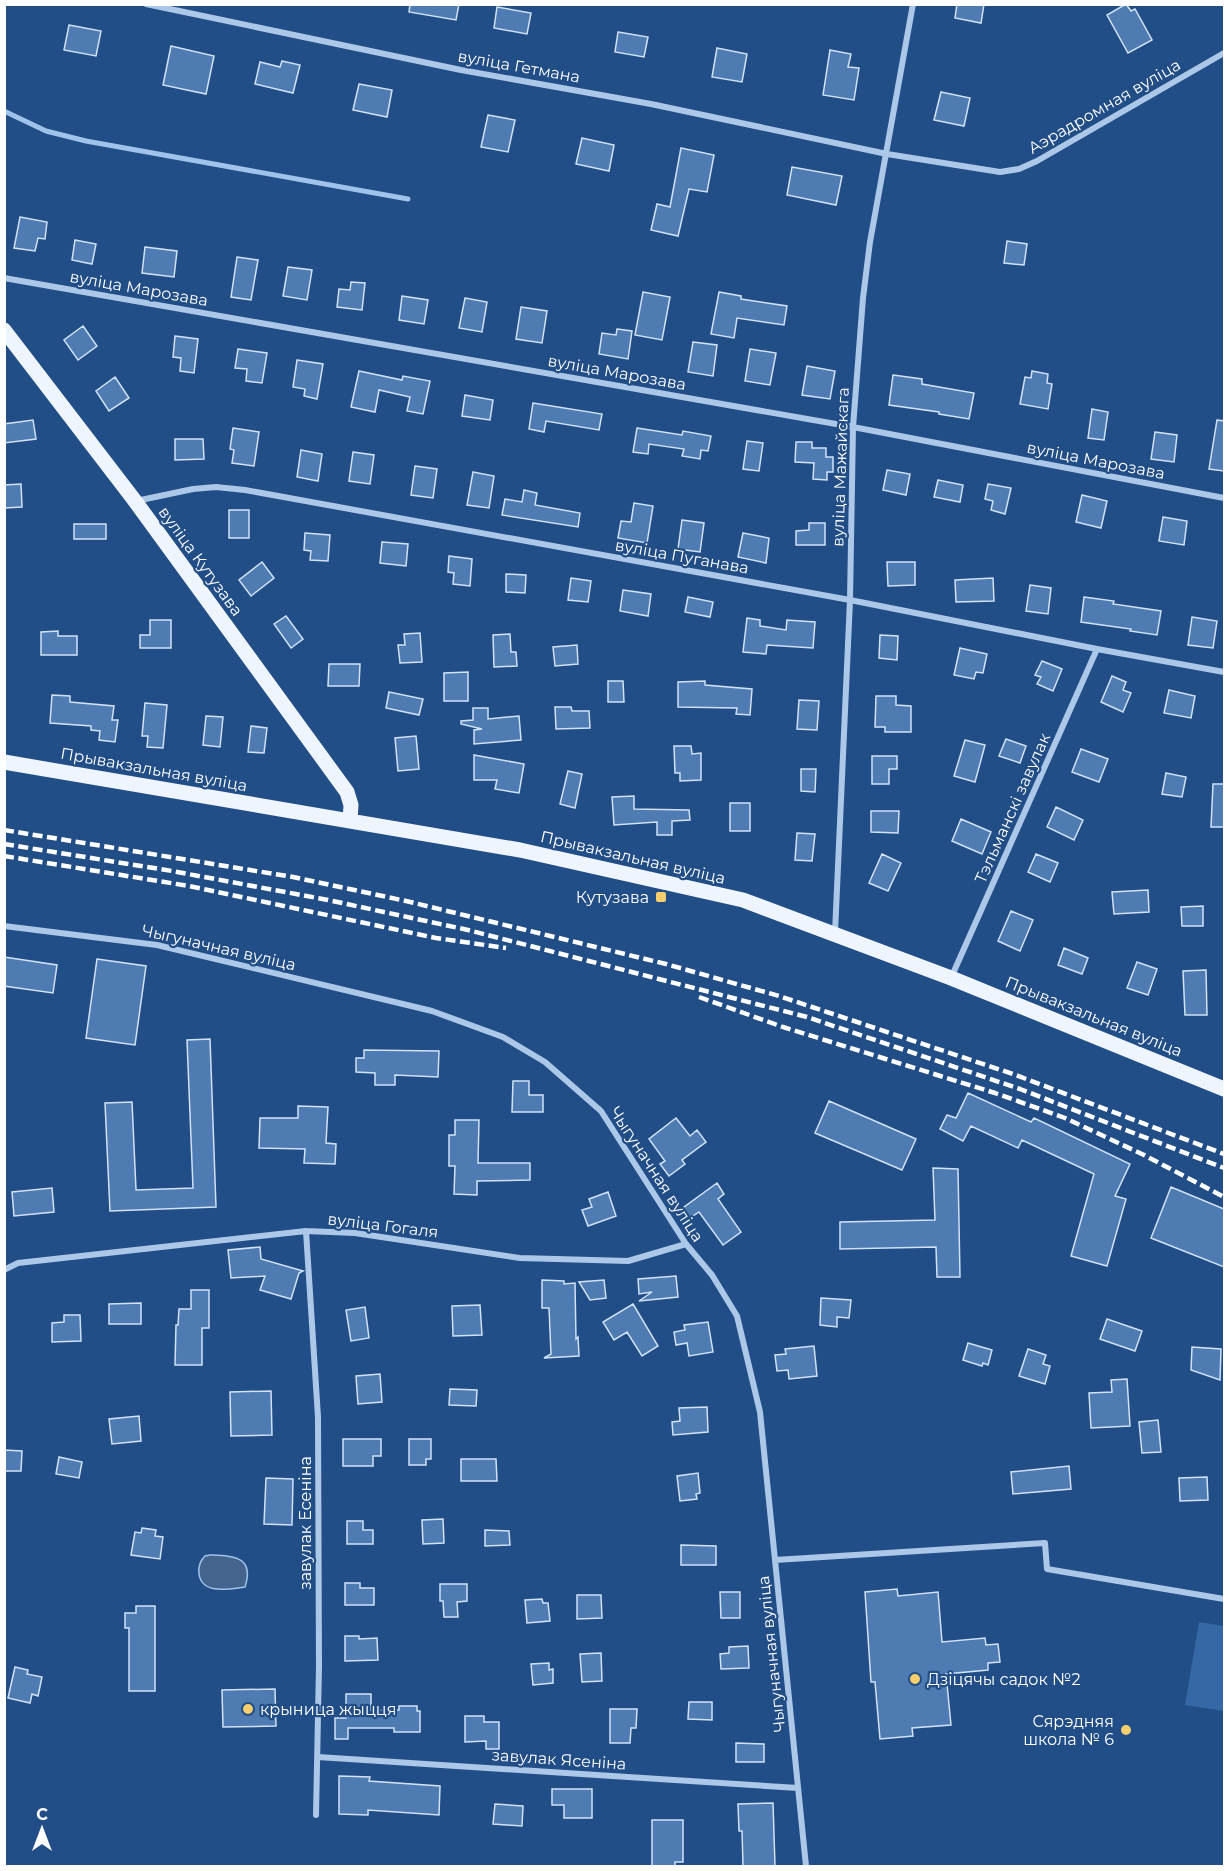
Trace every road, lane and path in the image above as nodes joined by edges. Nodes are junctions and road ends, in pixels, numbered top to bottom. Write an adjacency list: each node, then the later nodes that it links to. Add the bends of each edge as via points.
1 (146, 4): 4 (street, вуліца Гетмана)
2 (914, 4): 4 (street, вуліца Мажайскага)
3 (1224, 53): 4 (street, Аэрадромная вуліца, via 1018,169 1000,172)
4 (886, 154): 7 (street, вуліца Мажайскага, via 862,298)
5 (4, 278): 7 (street, вуліца Марозава)
6 (4, 330): 9 (main road, вуліца Кутузава)
7 (853, 427): 8 (street, вуліца Марозава); 10 (street, вуліца Мажайскага)
8 (1224, 498)
9 (135, 501): 10 (street, вуліца Пуганава, via 194,489 246,490); 14 (main road, вуліца Кутузава, via 347,792)
10 (849, 600): 11 (street, вуліца Пуганава); 16 (street, вуліца Мажайскага)
11 (1097, 649): 12 (street, вуліца Пуганава); 17 (street, Тэльманскі завулак)
12 (1224, 672)
13 (4, 762): 14 (main road, Прывакзальная вуліца)
14 (350, 821): 16 (main road, Прывакзальная вуліца, via 520,850 743,900)
15 (4, 926): 20 (street, Чыгуначная вуліца, via 157,945 432,1011 503,1037 544,1062 601,1111)
16 (835, 934): 17 (main road, Прывакзальная вуліца)
17 (951, 978): 18 (main road, Прывакзальная вуліца)
18 (1224, 1089)
19 (306, 1231): 20 (street, вуліца Гогаля, via 355,1233 520,1258 628,1261); 21 (street, вуліца Гогаля, via 18,1263); 24 (street, завулак Есеніна, via 318,1417)
20 (686, 1244): 22 (street, Чыгуначная вуліца, via 712,1275 737,1317 760,1412)
21 (4, 1270)
22 (775, 1560): 23 (street, via 1045,1543 1047,1569); 25 (street, Чыгуначная вуліца)
23 (1224, 1599)
24 (318, 1757): 25 (street, завулак Ясеніна); 26 (street, завулак Есеніна)
25 (798, 1788): 27 (street, Чыгуначная вуліца)
26 (316, 1815)
27 (806, 1866)

